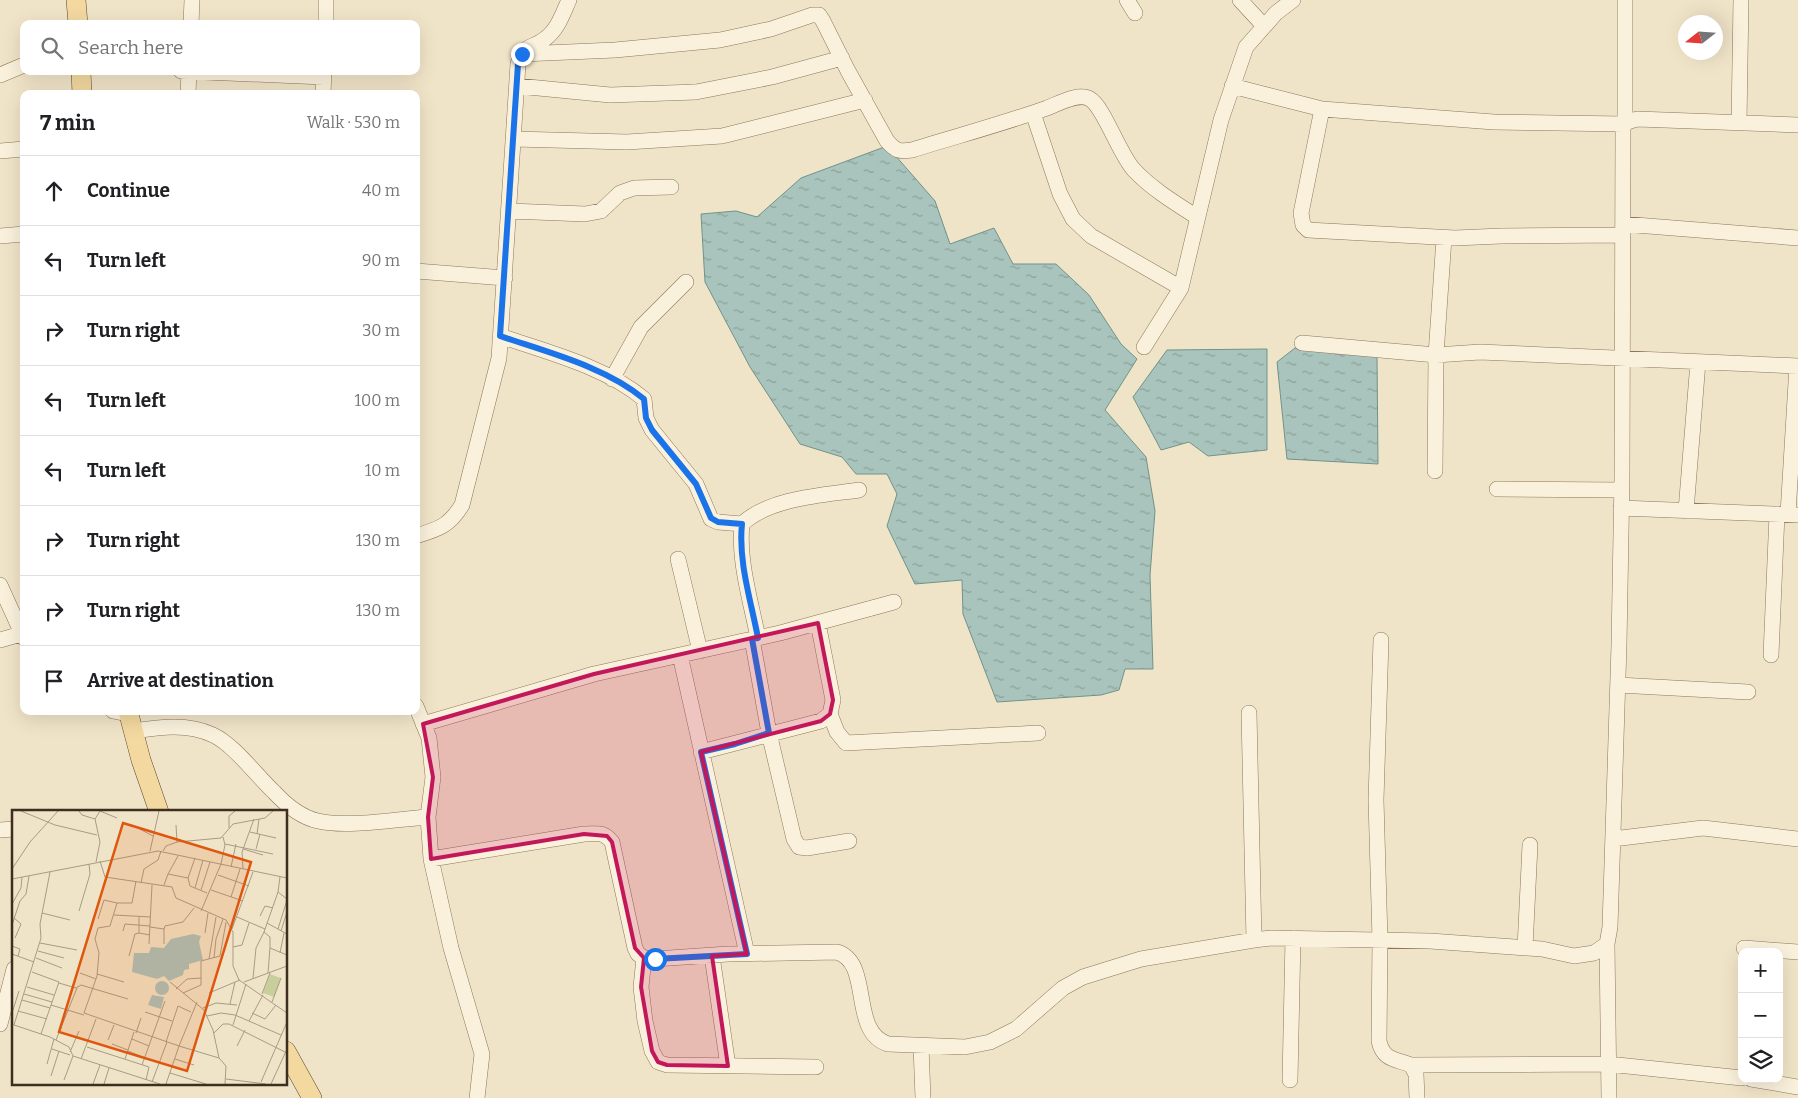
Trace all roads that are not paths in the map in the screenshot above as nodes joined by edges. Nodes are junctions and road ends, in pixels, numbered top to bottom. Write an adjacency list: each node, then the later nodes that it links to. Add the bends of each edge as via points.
1 (76, 0): 9 (main road)
2 (192, 0): 10 (street)
3 (326, 0): 11 (street)
4 (569, 0): 13 (street, via 546,39 530,46)
5 (1240, 0): 12 (street)
6 (1293, 0): 12 (street)
7 (1625, 0): 28 (street)
8 (1740, 0): 29 (street)
9 (78, 20)
10 (191, 20)
11 (326, 20)
12 (1264, 26): 21 (street, via 1246,46)
13 (522, 54): 14 (street, via 615,50 720,40 771,29 812,15 824,21); 20 (street, via 518,64)
14 (842, 58): 20 (street, via 772,77 696,92 610,95); 25 (street)
15 (20, 67): 16 (street)
16 (0, 75)
17 (81, 75): 22 (main road)
18 (189, 75): 23 (street)
19 (324, 75): 24 (street)
20 (518, 86): 31 (street)
21 (1232, 86): 26 (street); 36 (street, via 1220,120)
22 (82, 90)
23 (188, 90)
24 (323, 90)
25 (865, 100): 27 (street, via 887,141 900,152); 31 (street, via 722,136 627,142)
26 (1322, 109): 28 (street, via 1494,122); 40 (street, via 1301,214 1303,225 1308,230)
27 (1033, 113): 36 (street, via 1076,98 1088,98 1097,105 1122,155 1134,170 1161,194); 45 (street, via 1060,194 1073,219 1091,236)
28 (1625, 123): 29 (street, via 1637,119); 37 (street, via 1621,141)
29 (1739, 123): 30 (street)
30 (1798, 125)
31 (514, 140): 35 (street)
32 (20, 149): 33 (street)
33 (0, 150)
34 (671, 187): 35 (street, via 634,188 620,193 601,211 584,214)
35 (509, 212): 43 (street)
36 (1198, 218): 45 (street)
37 (1623, 229): 40 (street); 41 (street); 50 (street)
38 (20, 234): 39 (street)
39 (0, 236)
40 (1444, 238): 49 (street)
41 (1798, 238)
42 (420, 271): 43 (street)
43 (505, 278): 46 (street)
44 (686, 282): 53 (street, via 641,327)
45 (1181, 288): 48 (street)
46 (500, 336): 53 (street, via 556,354); 62 (street, via 499,358 462,505 455,517 442,528)
47 (1302, 343): 49 (street)
48 (1144, 347)
49 (1436, 355): 50 (street, via 1480,352); 54 (street)
50 (1622, 359): 51 (street); 57 (street)
51 (1698, 362): 52 (street); 59 (street)
52 (1797, 366): 60 (street)
53 (612, 378): 61 (street, via 644,399 646,418 652,430 696,484 711,518 718,522)
54 (1435, 471)
55 (1497, 489): 57 (street)
56 (860, 490): 61 (street, via 787,502 751,516)
57 (1622, 490): 58 (street)
58 (1621, 508): 59 (street); 75 (street)
59 (1686, 511): 60 (street)
60 (1788, 515): 74 (street)
61 (742, 524): 69 (street, via 742,555)
62 (420, 535)
63 (678, 559): 72 (street)
64 (0, 585): 67 (street)
65 (894, 602): 66 (street)
66 (818, 623): 69 (street); 78 (street, via 833,700)
67 (20, 631)
68 (20, 636): 70 (street)
69 (755, 638): 72 (street); 82 (street)
70 (0, 640)
71 (1381, 640): 94 (street, via 1376,800)
72 (700, 651): 73 (street)
73 (680, 655): 81 (street, via 594,674); 84 (street)
74 (1771, 655)
75 (1618, 685): 76 (street); 87 (street)
76 (1748, 692)
77 (1249, 713): 93 (street)
78 (830, 714): 82 (street, via 821,721); 83 (street, via 846,744)
79 (420, 715): 81 (street)
80 (126, 717): 85 (main road); 86 (street, via 214,735 231,748 289,808 317,821 342,824)
81 (423, 724): 86 (street, via 433,777)
82 (769, 733): 84 (street); 89 (street, via 794,839 799,847)
83 (1038, 734)
84 (701, 752): 99 (street)
85 (158, 810)
86 (428, 817): 91 (street)
87 (1613, 839): 88 (street, via 1703,828); 95 (street)
88 (1798, 839)
89 (849, 841)
90 (1530, 845): 96 (street)
91 (431, 858): 101 (street, via 600,833 612,842 635,948); 115 (street, via 451,948 482,1054)
92 (1293, 938): 93 (street); 94 (street); 111 (street)
93 (1254, 940): 104 (street, via 1141,959 1083,977 1063,988 1016,1029 990,1042 964,1047)
94 (1380, 940): 96 (street); 107 (street, via 1381,1050 1385,1056)
95 (1607, 944): 96 (street, via 1594,953 1574,956); 106 (street)
96 (1524, 948)
97 (1783, 951): 98 (street)
98 (1798, 952)
99 (747, 954): 100 (street); 104 (street, via 845,954 854,968 867,1024 879,1042)
100 (712, 956): 101 (street); 108 (street)
101 (644, 958): 108 (street, via 641,987 645,1021 658,1062 667,1066)
102 (12, 977): 103 (street)
103 (0, 1024)
104 (921, 1046): 116 (street)
105 (288, 1055): 114 (main road)
106 (1608, 1064): 107 (street); 110 (street); 118 (street)
107 (1411, 1065): 117 (street, via 1416,1074)
108 (728, 1066): 109 (street)
109 (816, 1067)
110 (1738, 1078)
111 (1290, 1080)
112 (1774, 1083): 113 (street)
113 (1798, 1087)
114 (312, 1098)
115 (476, 1098)
116 (923, 1098)
117 (1417, 1098)
118 (1609, 1098)

